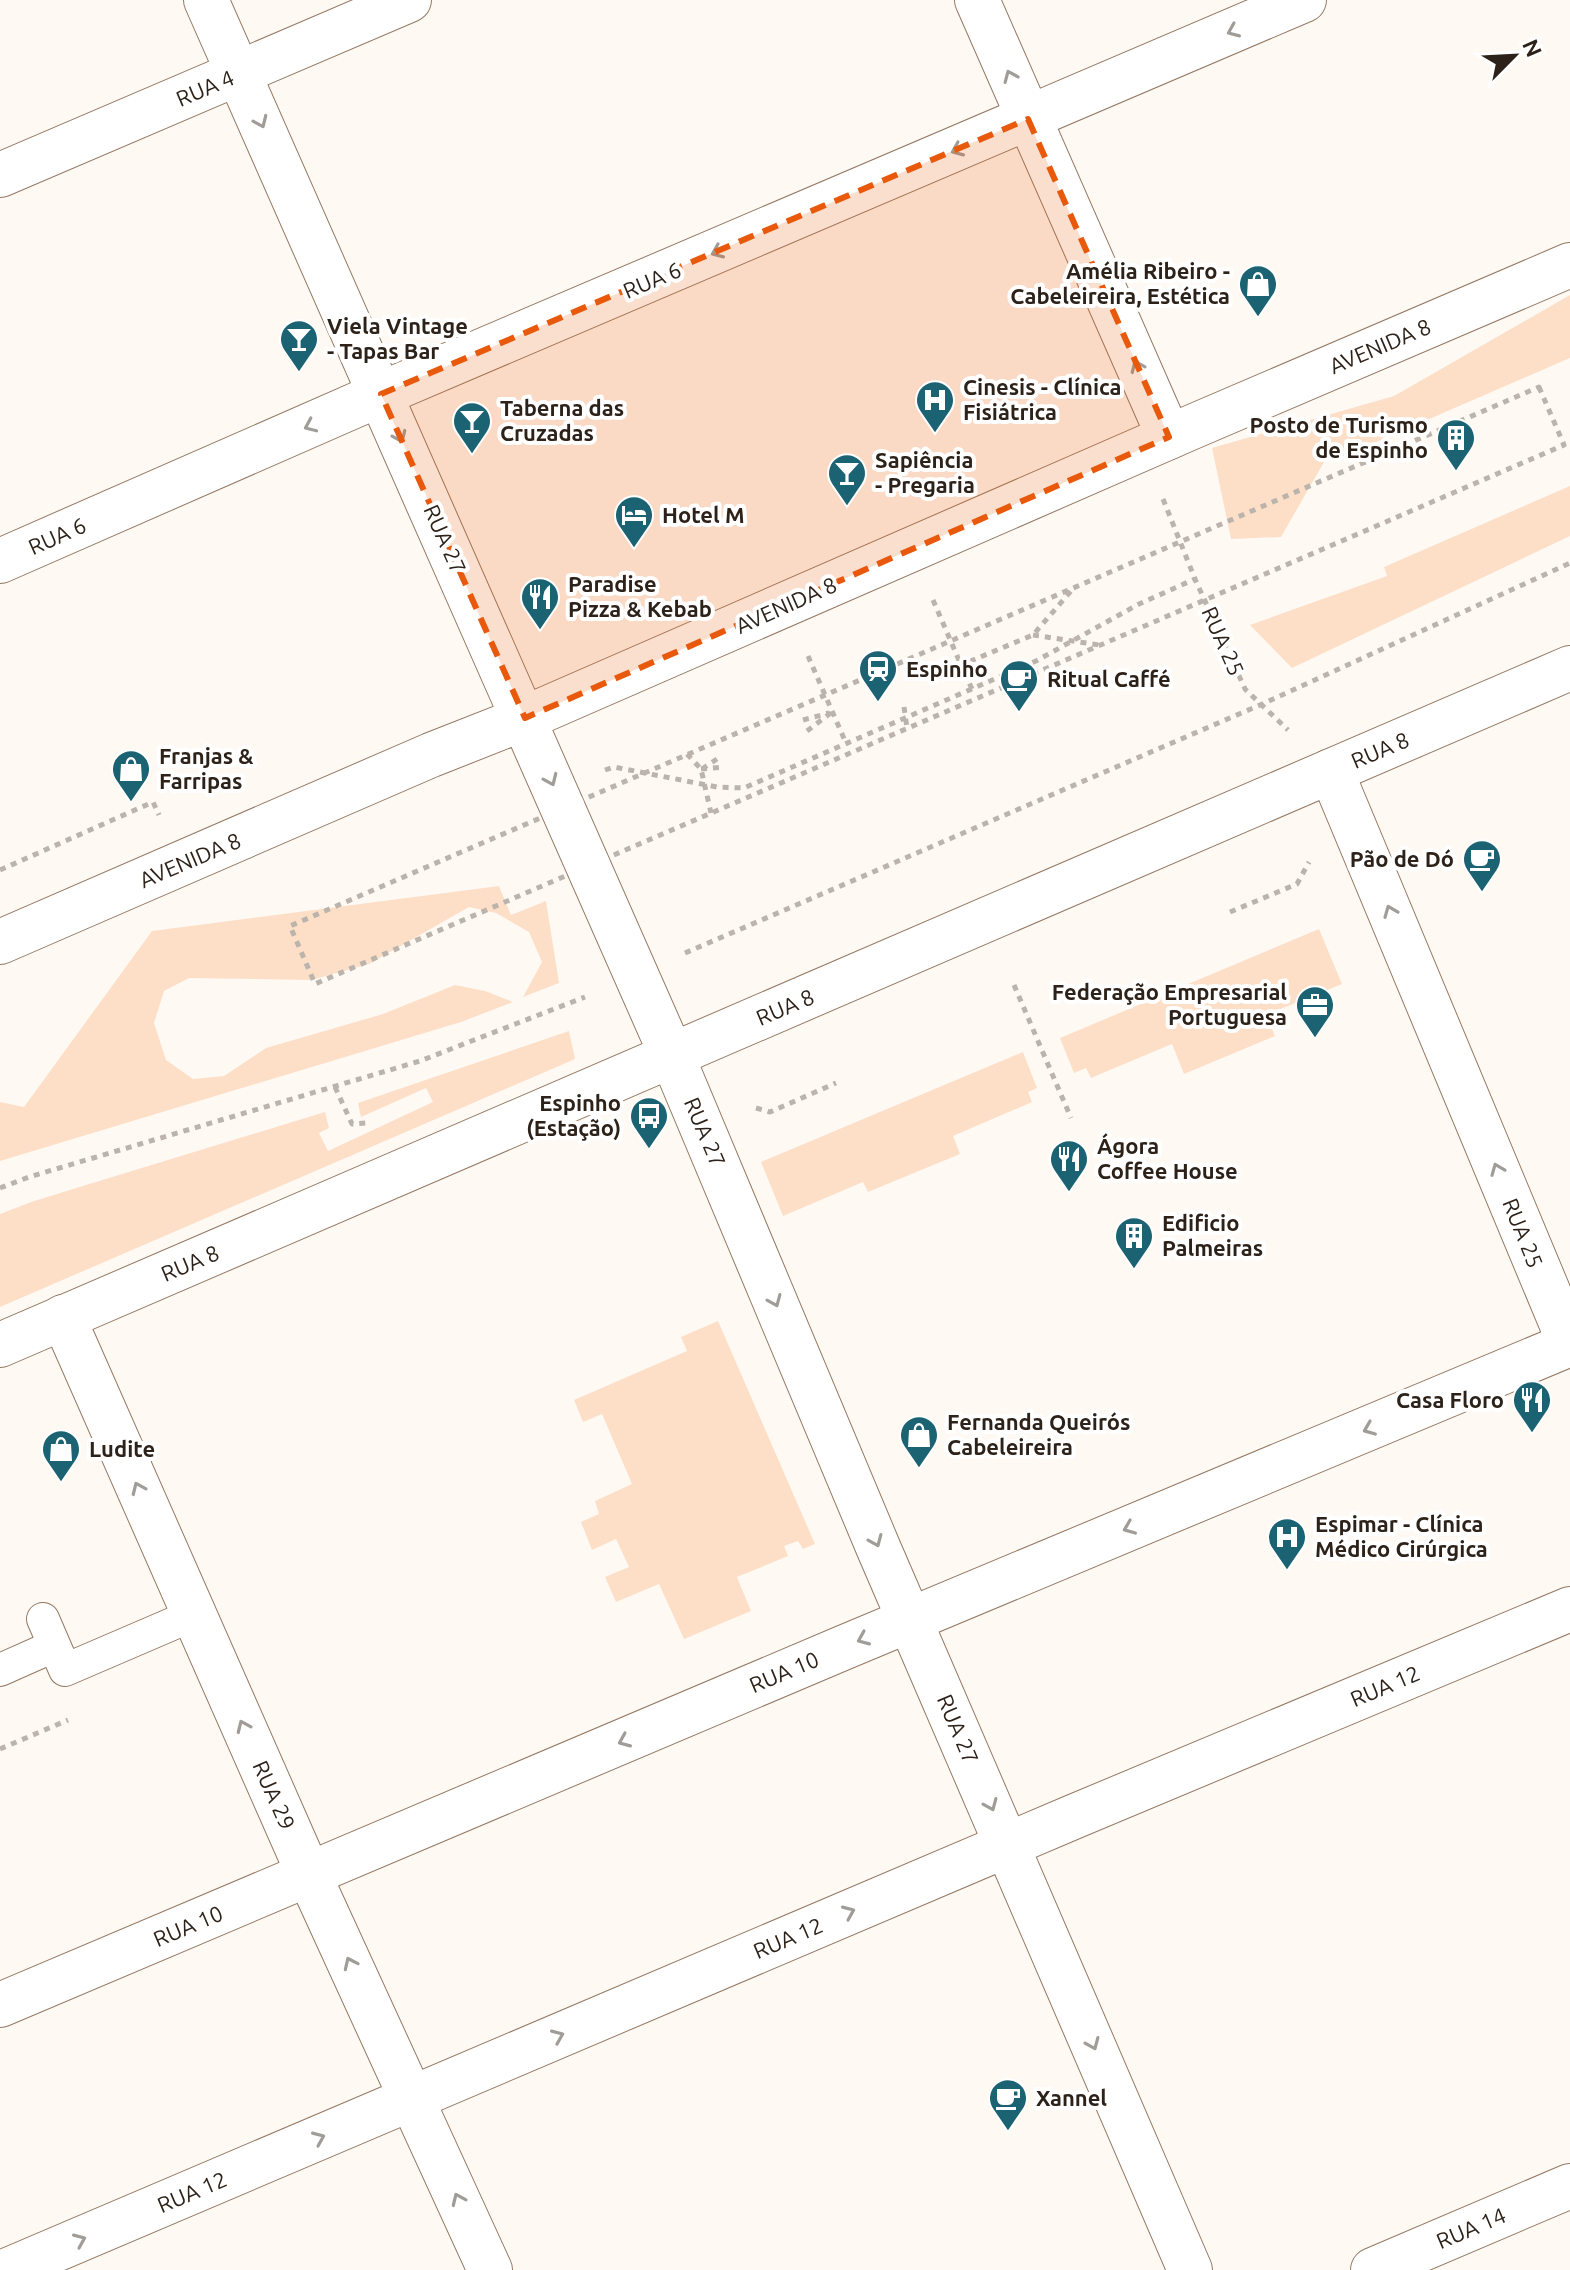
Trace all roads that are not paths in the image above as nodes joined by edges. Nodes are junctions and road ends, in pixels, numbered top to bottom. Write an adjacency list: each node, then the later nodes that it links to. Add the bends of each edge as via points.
1 (206, 0): 5 (street, RUA 27)
2 (409, 0): 5 (street, RUA 4)
3 (977, 0): 6 (street, one-way to 3)
4 (1304, 0): 6 (street, RUA 6, one-way to 6)
5 (239, 73): 7 (street, RUA 4); 9 (street, RUA 27, one-way to 9)
6 (1028, 119): 9 (street, RUA 6, one-way to 9); 10 (street, one-way to 6)
7 (0, 175)
8 (1570, 265): 10 (street, AVENIDA 8)
9 (381, 394): 11 (street, RUA 6, one-way to 11); 13 (street, RUA 27, one-way to 13)
10 (1169, 437): 13 (street, AVENIDA 8)
11 (0, 561)
12 (1570, 668): 14 (street, RUA 8)
13 (525, 718): 15 (street, AVENIDA 8); 16 (street, RUA 27, one-way to 16)
14 (1331, 771): 16 (street, RUA 8); 18 (street, RUA 25, one-way to 14)
15 (0, 942)
16 (672, 1056): 17 (street, RUA 8); 22 (street, RUA 27, one-way to 22)
17 (63, 1317): 19 (street, RUA 8); 21 (street, RUA 29, one-way to 17)
18 (1570, 1344): 22 (street, RUA 10, one-way to 22)
19 (0, 1345)
20 (1570, 1609): 24 (street, RUA 12)
21 (193, 1615): 23 (lane, via 65,1670 48,1633); 25 (street, RUA 29, one-way to 21)
22 (911, 1619): 24 (street, RUA 27, one-way to 24); 25 (street, RUA 10, one-way to 25)
23 (0, 1670)
24 (1008, 1845): 27 (street, RUA 12, one-way to 24); 31 (street, RUA 27, one-way to 31)
25 (309, 1875): 26 (street, RUA 10); 27 (street, RUA 29, one-way to 25)
26 (0, 2005)
27 (412, 2099): 29 (street, RUA 12, one-way to 27); 30 (street, RUA 29, one-way to 27)
28 (1570, 2186): 32 (street, RUA 14)
29 (8, 2270)
30 (490, 2270)
31 (1190, 2270)
32 (1373, 2270)

